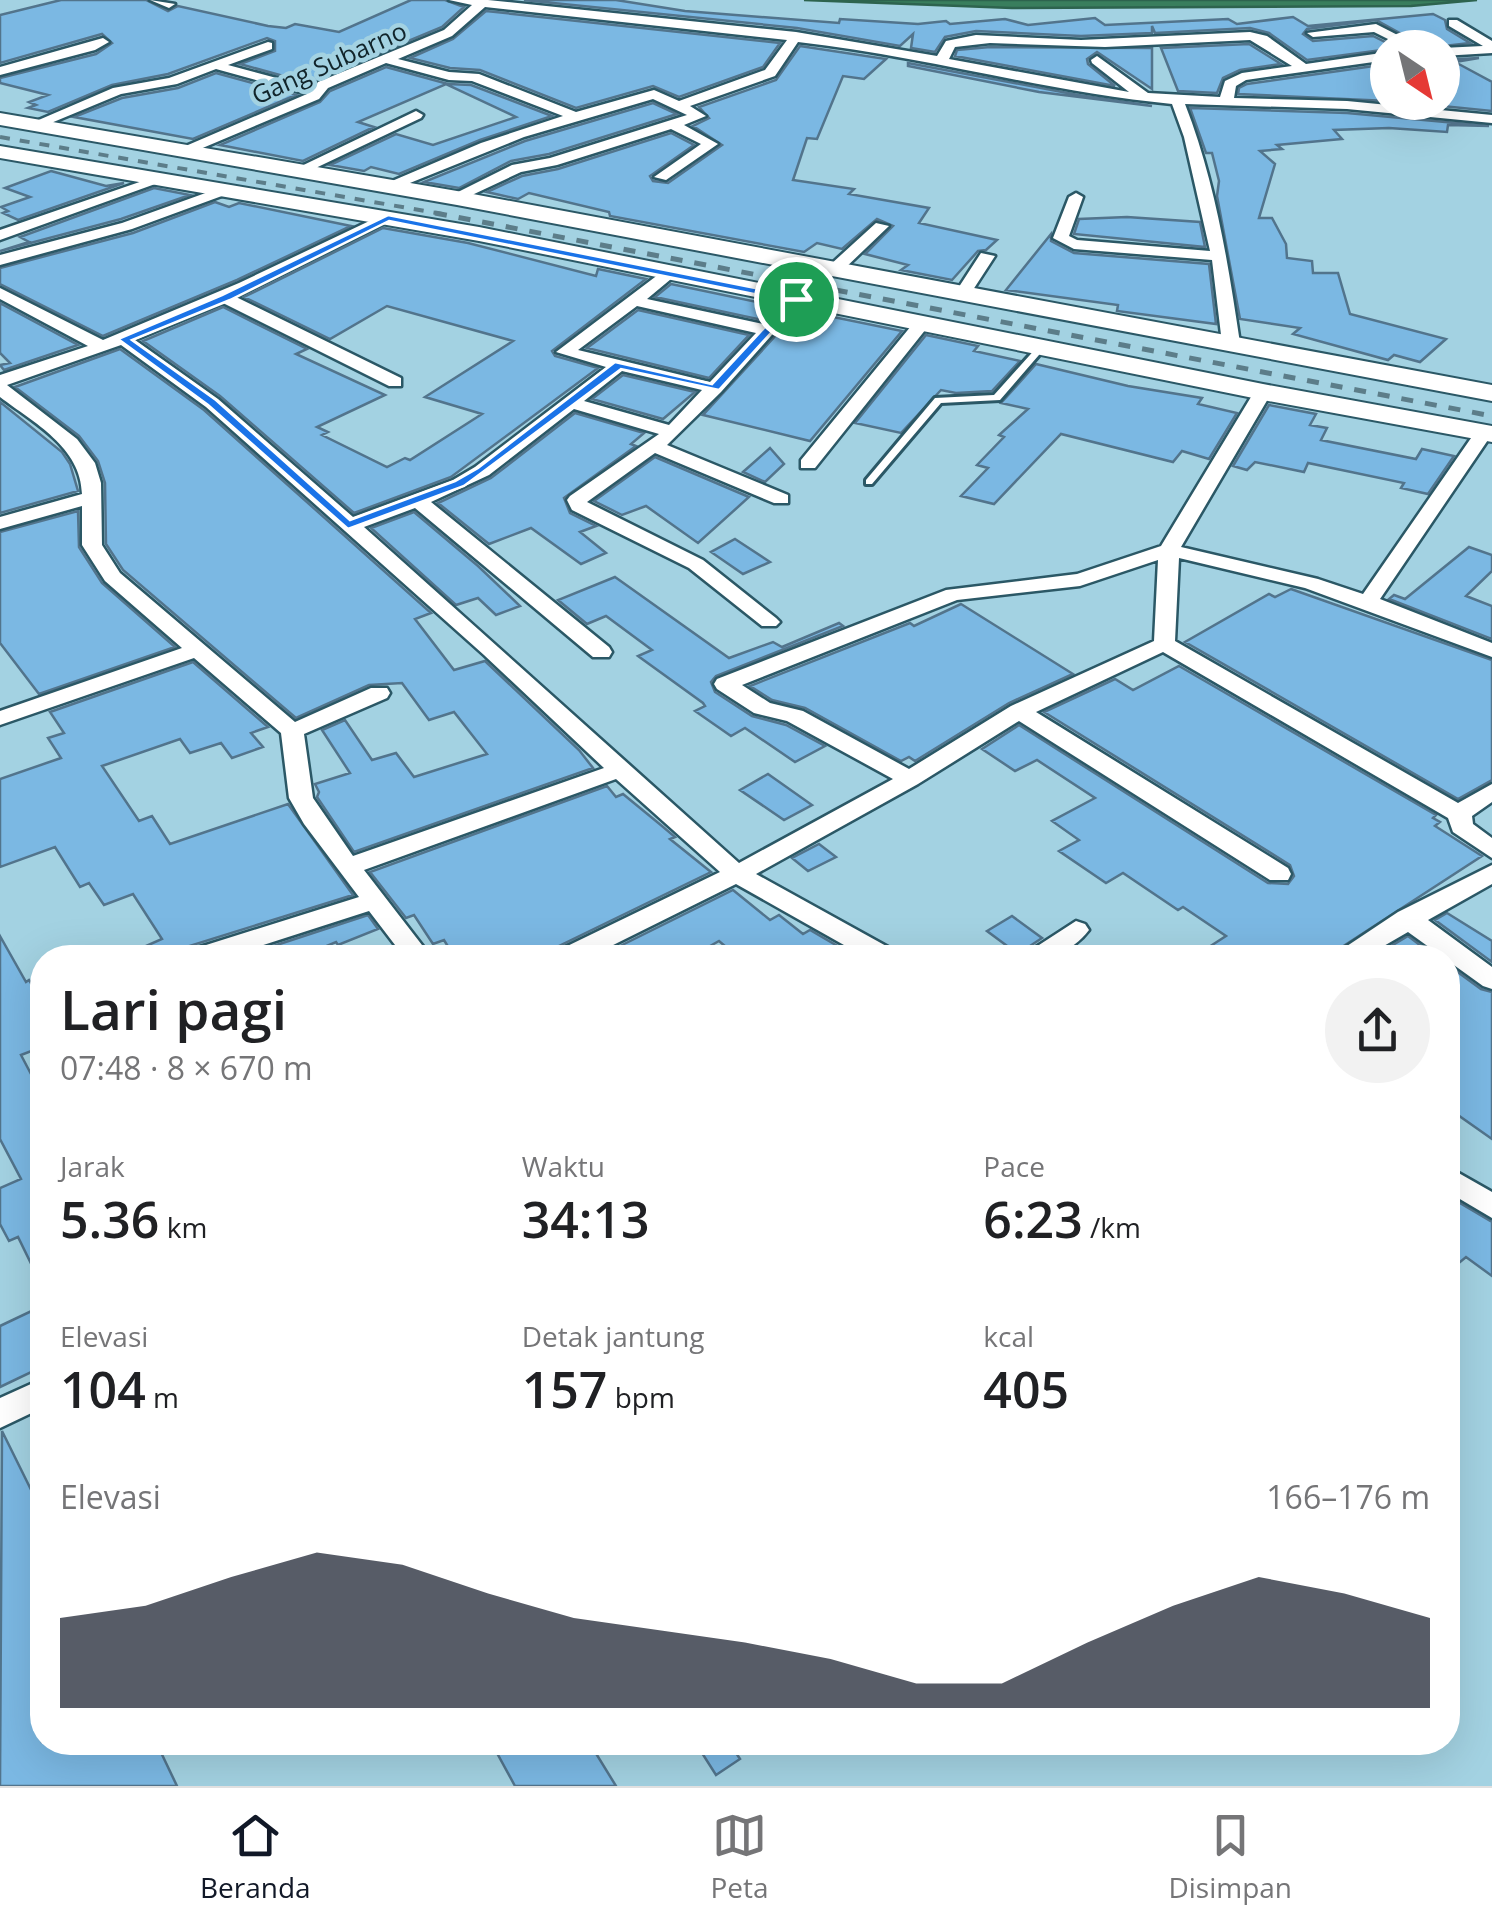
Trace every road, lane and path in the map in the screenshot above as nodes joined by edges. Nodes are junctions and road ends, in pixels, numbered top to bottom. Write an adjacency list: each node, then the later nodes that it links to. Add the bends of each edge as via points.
1 (455, 0): 2 (street)
2 (482, 3): 7 (street); 13 (street, Gang Subarno, via 448,34)
3 (1452, 22): 10 (street)
4 (1298, 24): 6 (street)
5 (1380, 30): 6 (street)
6 (1313, 33): 15 (street)
7 (796, 36): 16 (street); 24 (street, via 770,74)
8 (103, 42): 19 (street)
9 (268, 46): 17 (street)
10 (1492, 47): 11 (street)
11 (1460, 50)
12 (1370, 58): 15 (street)
13 (388, 60): 20 (street, Gang Subarno, via 323,85); 26 (street, via 474,76)
14 (1097, 60): 21 (street)
15 (1358, 60): 18 (street)
16 (941, 61): 18 (street, via 950,44 964,41 1250,36); 21 (street)
17 (214, 65): 20 (street); 30 (street, via 118,91)
18 (1303, 68): 23 (street, via 1236,80)
19 (0, 71)
20 (318, 93): 31 (street, Gang Subarno)
21 (1144, 97): 22 (street)
22 (1177, 100): 23 (street); 44 (street)
23 (1226, 101): 28 (street)
24 (678, 106): 26 (street, via 654,94); 29 (street, via 699,116)
25 (416, 115): 33 (street)
26 (577, 116): 36 (street, via 478,148)
27 (0, 119): 30 (main road)
28 (1492, 119)
29 (670, 124): 34 (street, via 711,144); 39 (street, via 517,168)
30 (34, 125): 31 (main road)
31 (186, 151): 33 (main road)
32 (0, 152): 35 (main road)
33 (298, 171): 36 (main road)
34 (661, 177)
35 (162, 179): 37 (main road); 42 (street)
36 (390, 187): 39 (main road)
37 (225, 190): 40 (main road); 45 (street, via 127,226)
38 (1076, 197): 44 (street, via 1062,238 1074,244)
39 (458, 198): 46 (main road)
40 (388, 218): 47 (main road); 49 (street)
41 (881, 226): 46 (street)
42 (0, 236)
43 (986, 256): 48 (street)
44 (1218, 256): 56 (street)
45 (0, 260)
46 (836, 268): 48 (main road)
47 (669, 274): 51 (main road); 52 (street)
48 (963, 293): 56 (main road)
49 (226, 298): 55 (street); 60 (street)
50 (5, 299): 55 (street)
51 (796, 299): 53 (main road); 54 (street)
52 (631, 300): 54 (street); 58 (street, via 565,352)
53 (922, 324): 57 (main road); 69 (street)
54 (766, 330): 62 (street)
55 (113, 343): 59 (street); 75 (street, via 212,403)
56 (1232, 344): 64 (main road)
57 (1040, 348): 63 (main road); 70 (lane, via 997,398 954,396 932,404)
58 (618, 365): 62 (street); 65 (street)
59 (0, 381)
60 (395, 382)
61 (0, 388): 71 (street, via 86,463)
62 (715, 388): 66 (street)
63 (1263, 392): 67 (main road); 76 (street)
64 (1492, 394)
65 (574, 403): 66 (street); 73 (street, via 482,470)
66 (673, 432): 68 (street)
67 (1488, 433): 77 (street)
68 (654, 446): 72 (street); 78 (street, via 577,500 579,506 696,564)
69 (808, 464)
70 (869, 482)
71 (90, 498): 74 (street); 80 (street, via 92,545 112,577)
72 (781, 499)
73 (417, 500): 75 (street); 82 (street)
74 (0, 523)
75 (348, 526): 87 (street)
76 (1169, 550): 77 (street); 79 (street); 88 (street, via 1080,580 954,594 725,684)
77 (1368, 602): 81 (street)
78 (770, 622)
79 (1164, 644): 84 (street); 90 (street)
80 (194, 651): 85 (street); 86 (street)
81 (1492, 651)
82 (600, 652)
83 (379, 694): 86 (street)
84 (1019, 712): 88 (street); 95 (street)
85 (0, 718)
86 (292, 731): 92 (street, via 301,798)
87 (620, 770): 92 (street); 94 (street)
88 (910, 779): 94 (street)
89 (1492, 791): 90 (street)
90 (1460, 814): 91 (street, via 1462,827)
91 (1492, 850)
92 (347, 867): 96 (street)
93 (1492, 873): 97 (street)
94 (737, 874): 101 (street); 102 (street)
95 (1279, 874)
96 (374, 901): 99 (street); 100 (street)
97 (1407, 918): 104 (street); 105 (street)
98 (1076, 930): 103 (street)
99 (234, 945)
100 (409, 945)
101 (591, 945)
102 (865, 945)
103 (1052, 945)
104 (1363, 945)
105 (1444, 945)
106 (1460, 957): 107 (street)
107 (1492, 980)
108 (1460, 1186): 109 (street)
109 (1492, 1207)
110 (30, 1399): 111 (street)
111 (0, 1414)

